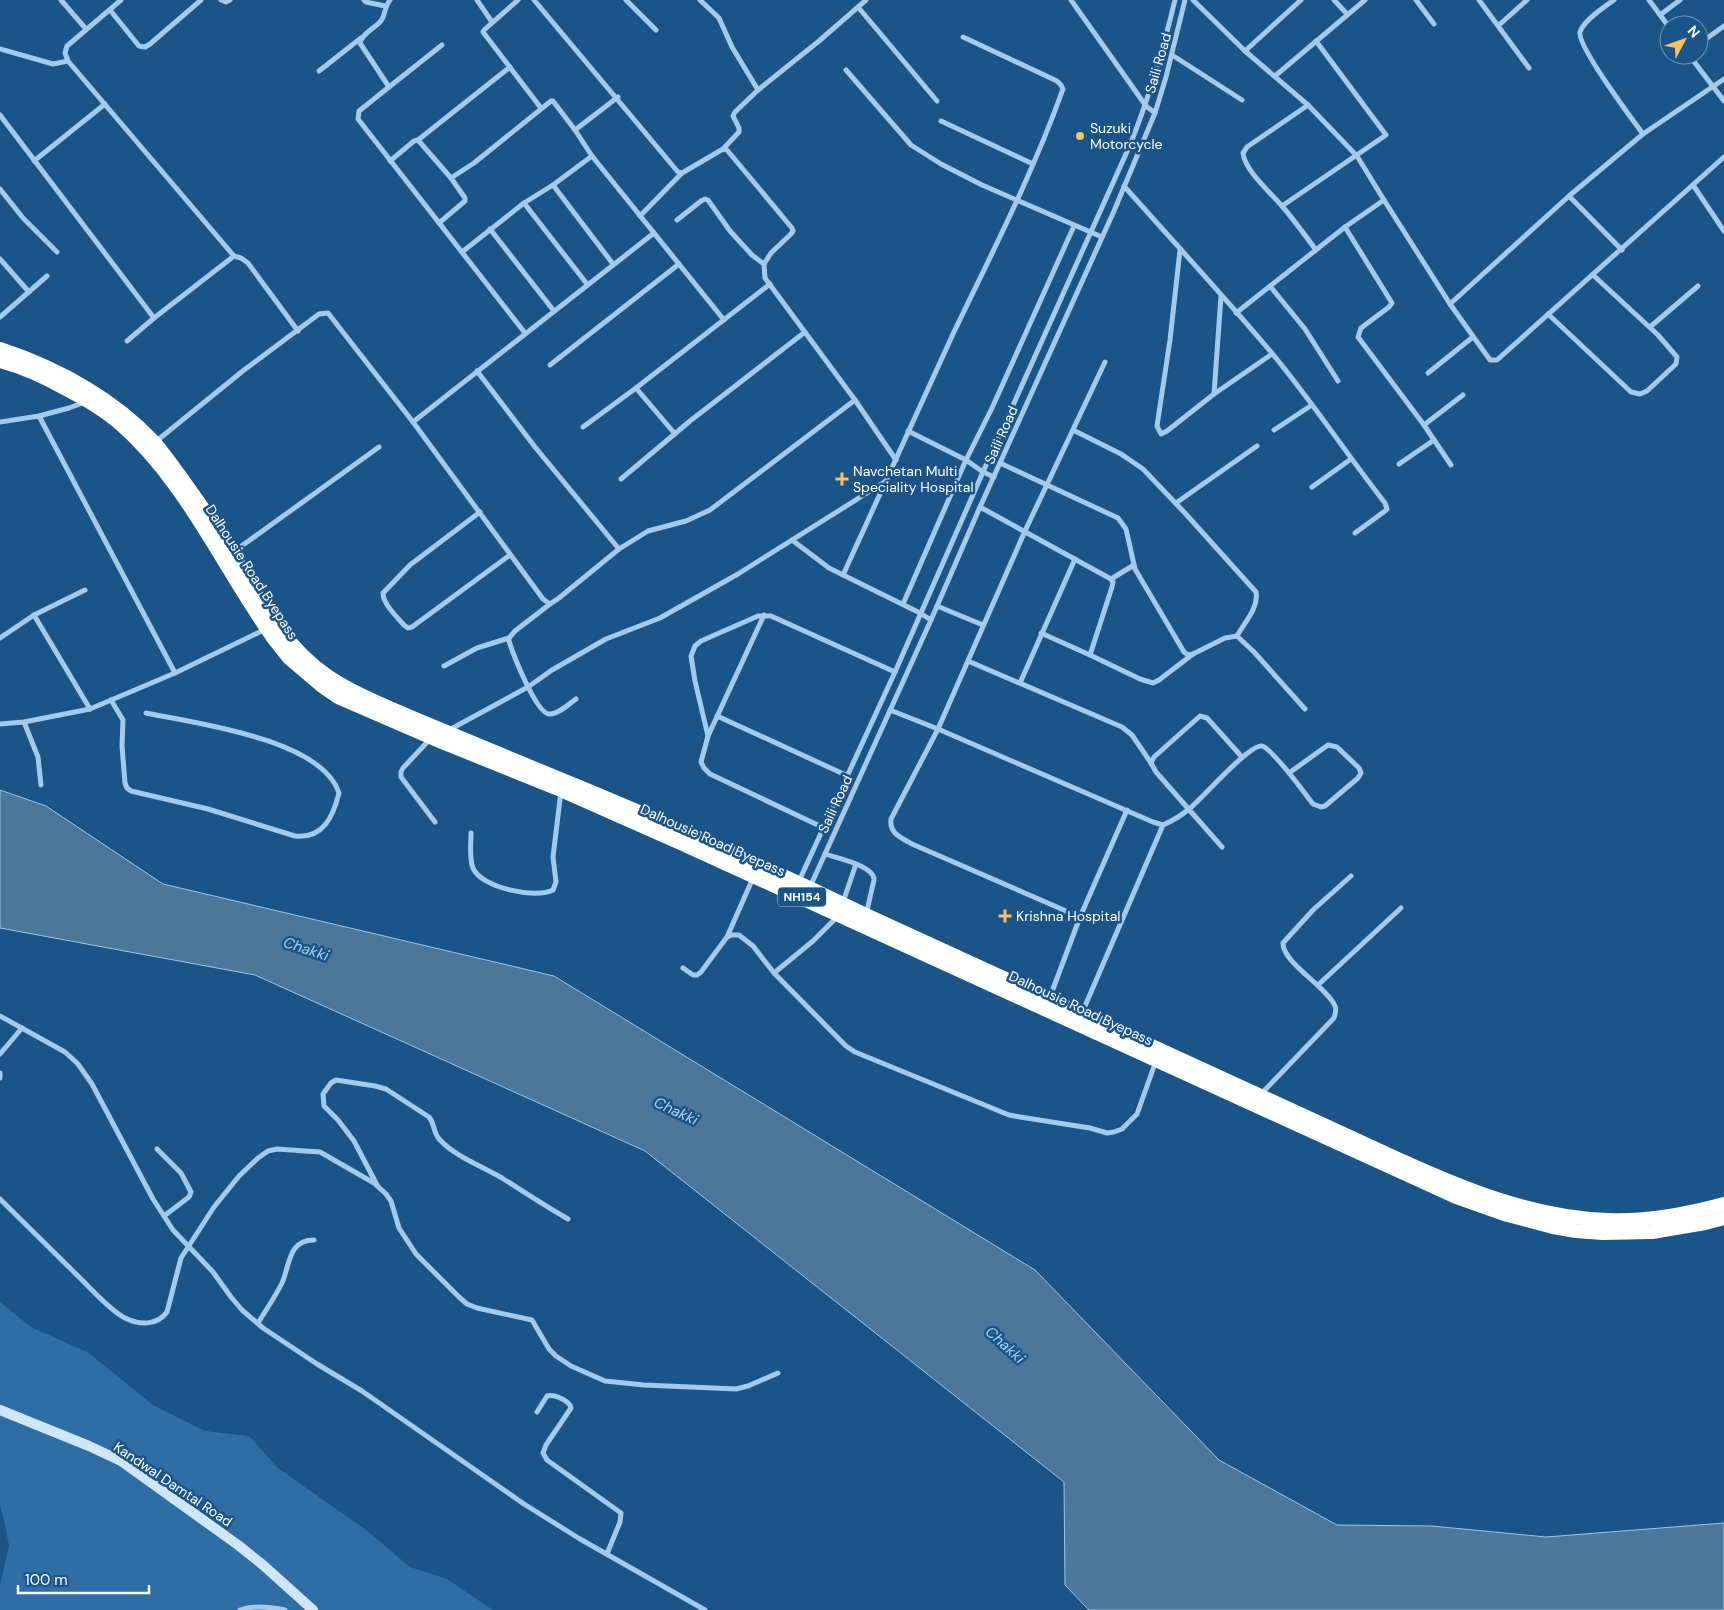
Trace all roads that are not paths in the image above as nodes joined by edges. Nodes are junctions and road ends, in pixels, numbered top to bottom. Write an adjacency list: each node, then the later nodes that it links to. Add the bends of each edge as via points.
1 (61, 0): 36 (street)
2 (121, 0): 29 (street)
3 (201, 0): 29 (street, via 145,47 140,46)
4 (221, 0): 5 (street)
5 (230, 0)
6 (364, 0): 27 (street)
7 (390, 0): 27 (street)
8 (477, 0): 32 (street)
9 (518, 0): 32 (street)
10 (534, 0): 57 (street)
11 (626, 0): 37 (street)
12 (700, 0): 56 (street, via 719,18)
13 (866, 0): 28 (street)
14 (1071, 0): 63 (street)
15 (1175, 0): 63 (street)
16 (1185, 0): 45 (street, Saili Road)
17 (1193, 0): 44 (street)
18 (1301, 0): 44 (street)
19 (1334, 0): 30 (street)
20 (1364, 0): 30 (street)
21 (1416, 0): 33 (street)
22 (1479, 0): 34 (street)
23 (1527, 0): 34 (street)
24 (1614, 0): 70 (street, via 1583,26 1580,36 1596,67)
25 (1649, 0): 31 (street)
26 (1680, 0): 31 (street)
27 (385, 6): 40 (street, via 381,21)
28 (858, 7): 56 (street); 59 (street)
29 (110, 10): 36 (street)
30 (1347, 14): 41 (street)
31 (1660, 15)
32 (492, 22): 48 (street, via 483,32)
33 (1434, 24)
34 (1498, 25): 49 (street)
35 (1724, 26): 39 (street)
36 (86, 29): 46 (street, via 67,46)
37 (656, 30)
38 (963, 37): 78 (street, via 1062,85)
39 (1709, 37)
40 (361, 38): 51 (street); 54 (street, via 360,43)
41 (1316, 41): 52 (street); 74 (street, via 1386,135)
42 (442, 45): 54 (street)
43 (0, 50): 46 (street, via 53,64)
44 (1245, 51): 52 (street)
45 (1172, 55): 58 (street); 65 (street, Saili Road)
46 (68, 61): 61 (street)
47 (1696, 65): 55 (street)
48 (510, 67): 64 (street); 71 (street)
49 (1530, 68)
50 (846, 70): 86 (street, via 922,153)
51 (318, 71)
52 (1275, 76): 62 (street)
53 (1724, 79): 55 (street)
54 (389, 87): 77 (street, via 359,111 358,119)
55 (1713, 87): 60 (street); 70 (street)
56 (758, 90): 72 (street, via 734,114 739,132)
57 (618, 97): 69 (street); 79 (street)
58 (1242, 100)
59 (938, 101)
60 (1724, 102)
61 (105, 104): 76 (street); 105 (street)
62 (1308, 105): 74 (street); 89 (street, via 1243,153 1244,161)
63 (1146, 106): 65 (street); 98 (street)
64 (541, 108): 69 (street, via 553,101); 80 (street)
65 (1155, 113): 83 (street, Saili Road)
66 (0, 115): 68 (street)
67 (942, 122): 78 (street)
68 (2, 124): 76 (street)
69 (575, 130): 73 (street)
70 (1643, 134): 85 (street)
71 (418, 140): 77 (street); 80 (street)
72 (723, 149): 79 (street); 109 (street, via 792,228 791,234)
73 (592, 156): 81 (street); 90 (street)
74 (1357, 156): 87 (street); 89 (street)
75 (1724, 157): 82 (street)
76 (34, 161): 123 (street)
77 (390, 161): 92 (street)
78 (1033, 164): 86 (street)
79 (682, 173): 90 (street)
80 (451, 178): 92 (street, via 465,201)
81 (553, 185): 88 (street); 107 (street)
82 (1693, 185): 96 (street); 102 (street)
83 (1124, 186): 99 (street, Saili Road); 100 (street)
84 (0, 189): 103 (street)
85 (1569, 196): 102 (street); 118 (street)
86 (1017, 200): 93 (street); 150 (street)
87 (1384, 200): 94 (street); 118 (street)
88 (524, 203): 95 (street); 112 (street)
89 (1282, 206): 101 (street)
90 (640, 216): 97 (street)
91 (677, 220): 109 (street, via 701,201 708,200 730,231)
92 (439, 223): 104 (street)
93 (1074, 226): 98 (street); 160 (street)
94 (1345, 228): 101 (street); 148 (street, via 1392,303 1361,328 1358,337)
95 (490, 229): 104 (street); 119 (street)
96 (1724, 231)
97 (654, 233): 107 (street); 108 (street)
98 (1092, 233): 99 (street); 164 (street)
99 (1102, 237): 161 (street, Saili Road)
100 (1180, 250): 117 (street); 140 (street, via 1158,431 1161,434 1167,432)
101 (1316, 250): 114 (street)
102 (1622, 250): 110 (street)
103 (57, 252)
104 (462, 252): 128 (street)
105 (234, 256): 123 (street); 126 (street, via 248,263)
106 (0, 259): 116 (street)
107 (613, 264): 112 (street)
108 (680, 264): 124 (street); 135 (street)
109 (764, 264): 113 (street, via 765,278)
110 (1593, 275): 121 (street); 125 (street)
111 (47, 276): 116 (street)
112 (587, 284): 119 (street)
113 (770, 284): 124 (street); 127 (street)
114 (1270, 286): 120 (street); 138 (street, via 1305,329)
115 (1698, 286): 125 (street)
116 (28, 292): 122 (street)
117 (1221, 296): 120 (street); 140 (street)
118 (1450, 304): 129 (street)
119 (554, 311): 128 (street)
120 (1236, 313): 132 (street)
121 (1548, 314): 125 (street, via 1636,394 1643,394 1678,361 1675,353); 129 (street, via 1494,361 1487,358)
122 (0, 317)
123 (154, 318): 130 (street)
124 (724, 320): 139 (street)
125 (1650, 327)
126 (298, 331): 147 (street, via 319,314 328,313); 155 (street)
127 (805, 332): 143 (street); 153 (street)
128 (525, 333): 136 (street)
129 (1473, 337): 137 (street)
130 (127, 341)
131 (0, 349): 155 (highway, NH154, via 48,367 95,393)
132 (1272, 354): 140 (street); 144 (street)
133 (0, 361): 142 (highway, Dalhousie Road Byepass / NH154, via 50,380)
134 (1105, 362): 151 (street)
135 (550, 365)
136 (477, 371): 147 (street); 176 (street)
137 (1428, 373)
138 (1338, 381)
139 (636, 388): 149 (street); 153 (street)
140 (1214, 394)
141 (1463, 395): 148 (street)
142 (88, 400): 145 (street); 192 (highway, Dalhousie Road Byepass / NH154, via 117,422 159,466 193,511)
143 (855, 400): 159 (street); 176 (street, via 710,510 686,521 648,531)
144 (1312, 405): 152 (street); 158 (street)
145 (39, 416): 146 (street); 202 (street)
146 (0, 422)
147 (412, 422): 172 (street)
148 (1424, 425): 154 (street)
149 (583, 426)
150 (908, 430): 159 (street); 160 (street)
151 (1072, 430): 168 (street); 170 (street, via 1133,461)
152 (1274, 430)
153 (675, 434): 166 (street)
154 (1434, 440): 162 (street); 163 (street)
155 (154, 443): 177 (highway, NH154)
156 (1258, 446): 170 (street)
157 (379, 447): 177 (street)
158 (1351, 459): 169 (street); 174 (street, via 1385,503 1386,509)
159 (896, 460): 167 (street)
160 (966, 460): 164 (street); 185 (street)
161 (1000, 463): 165 (street, Saili Road); 168 (street)
162 (1399, 464)
163 (1451, 465)
164 (983, 472): 165 (street); 187 (street)
165 (994, 477): 171 (street, Saili Road)
166 (621, 479)
167 (887, 481): 175 (street); 181 (street)
168 (1047, 484): 173 (street); 180 (street, via 1118,518 1126,529)
169 (1312, 487)
170 (1176, 503): 194 (street, via 1256,592 1254,606)
171 (980, 507): 173 (street); 186 (street, Saili Road)
172 (480, 512): 178 (street); 178 (street, via 410,565 383,593 386,603 404,625 412,627)
173 (1025, 531): 179 (street); 191 (street)
174 (1355, 533)
175 (792, 540): 181 (street); 204 (street, via 660,618 606,639)
176 (619, 549): 184 (street)
177 (232, 554): 215 (highway, NH154, via 267,612 312,664 368,699)
178 (510, 555): 184 (street)
179 (1075, 559): 182 (street); 193 (street)
180 (1134, 565): 182 (street); 197 (street, via 1181,648)
181 (843, 575): 185 (street)
182 (1111, 579): 198 (street, via 1112,588)
183 (85, 590): 188 (street)
184 (550, 604): 196 (street)
185 (903, 604): 187 (street)
186 (937, 606): 190 (street, Saili Road); 191 (street)
187 (920, 613): 190 (street); 201 (street)
188 (34, 615): 195 (street); 208 (street)
189 (764, 615): 201 (street); 211 (street); 216 (street, via 701,641 693,651 695,681)
190 (931, 620): 209 (street, Saili Road)
191 (983, 625): 199 (street)
192 (267, 629): 202 (street); 217 (highway, Dalhousie Road Byepass / NH154, via 289,658 338,697)
193 (1041, 633): 198 (street); 203 (street)
194 (1236, 636): 197 (street); 207 (street)
195 (0, 638)
196 (509, 638): 200 (street, via 477,648); 204 (street)
197 (1193, 654): 198 (street, via 1153,683)
198 (1090, 655)
199 (968, 661): 203 (street); 214 (street)
200 (444, 666)
201 (895, 672): 221 (street)
202 (175, 673): 206 (street)
203 (1020, 683): 219 (street, via 1122,727)
204 (528, 686): 205 (street, via 541,708 550,715); 215 (street)
205 (576, 699)
206 (111, 700): 208 (street); 210 (street, via 123,720 125,783 131,791 208,809 295,836 313,835 324,827 339,793 335,784 309,759 253,735)
207 (1305, 708)
208 (90, 709): 212 (street)
209 (890, 710): 214 (street); 231 (street, Saili Road)
210 (146, 713)
211 (717, 716): 216 (street); 221 (street)
212 (24, 722): 213 (street); 222 (street, via 38,757)
213 (0, 724)
214 (938, 729): 225 (street); 239 (street, via 891,820 892,830 912,844)
215 (446, 732): 235 (highway, NH154, via 586,790)
216 (708, 736): 228 (street, via 701,762 710,774)
217 (431, 738): 223 (highway, Dalhousie Road Byepass / NH154); 226 (street, via 403,768 401,777)
218 (1242, 757): 219 (street, via 1207,718 1200,716); 220 (street, via 1262,746); 224 (street)
219 (1151, 763): 224 (street)
220 (1289, 772): 220 (street, via 1313,804 1321,807 1361,773 1337,747 1328,744)
221 (848, 776): 228 (street)
222 (41, 785)
223 (561, 790): 229 (street, via 553,857 556,882 548,893 516,892 478,875 472,866); 233 (highway, Dalhousie Road Byepass / NH154)
224 (1190, 808): 227 (street); 230 (street)
225 (1127, 810): 227 (street); 239 (street)
226 (435, 822)
227 (1163, 825): 245 (street)
228 (824, 828): 235 (street)
229 (471, 833)
230 (1222, 847)
231 (825, 854): 232 (street); 235 (street, Saili Road)
232 (856, 864): 237 (street); 238 (street, via 874,876)
233 (754, 876): 235 (highway, Dalhousie Road Byepass / NH154); 240 (street)
234 (1352, 876): 243 (street, via 1313,910 1283,943 1285,954)
235 (802, 891): 237 (highway, Dalhousie Road Byepass / NH154)
236 (1401, 908): 243 (street)
237 (841, 909): 238 (highway, NH154); 242 (street, via 813,941); 249 (highway, Dalhousie Road Byepass / NH154)
238 (866, 915): 244 (highway, NH154)
239 (1080, 917): 244 (street)
240 (727, 937): 241 (street, via 697,975); 242 (street, via 739,935 744,938)
241 (682, 968)
242 (774, 973): 249 (street, via 833,1035 855,1052 1009,1115 1114,1132 1122,1129 1137,1114)
243 (1318, 985): 252 (street, via 1335,1005 1334,1018)
244 (1049, 998): 245 (highway, NH154)
245 (1082, 1014): 252 (highway, NH154)
246 (0, 1016): 247 (street)
247 (22, 1028): 248 (street); 257 (street, via 65,1052 78,1064)
248 (0, 1054)
249 (1157, 1060): 258 (highway, Dalhousie Road Byepass / NH154, via 1448,1193 1504,1214 1552,1227 1603,1232 1652,1232)
250 (0, 1073): 251 (street)
251 (0, 1078)
252 (1260, 1096): 256 (highway, NH154, via 1468,1190 1544,1212 1609,1220 1648,1219)
253 (157, 1149): 257 (street, via 180,1172 190,1192 189,1197)
254 (378, 1188): 259 (street, via 354,1140 324,1106 323,1094 336,1080 375,1086 394,1093 429,1116 435,1134 450,1148); 261 (street, via 320,1152 268,1151 224,1194); 263 (street, via 391,1200 399,1228 416,1254 458,1297 477,1308 532,1320 548,1350 571,1366 605,1381 736,1389)
255 (0, 1199): 261 (street, via 120,1315 140,1323 157,1321 167,1312 178,1267)
256 (1724, 1204)
257 (164, 1216): 261 (street)
258 (1724, 1218)
259 (568, 1219)
260 (314, 1240): 262 (street, via 302,1242 292,1253 280,1286)
261 (188, 1246): 262 (street)
262 (258, 1323): 266 (street, via 524,1504)
263 (778, 1373)
264 (0, 1410): 270 (main road, Kandwal Damtal Road, via 120,1461 264,1565)
265 (536, 1412): 266 (street, via 551,1395 570,1405 543,1454 621,1513)
266 (607, 1554): 271 (street)
267 (240, 1610): 268 (street, via 272,1607)
268 (285, 1610)
269 (304, 1610): 270 (street)
270 (313, 1610)
271 (705, 1610)

